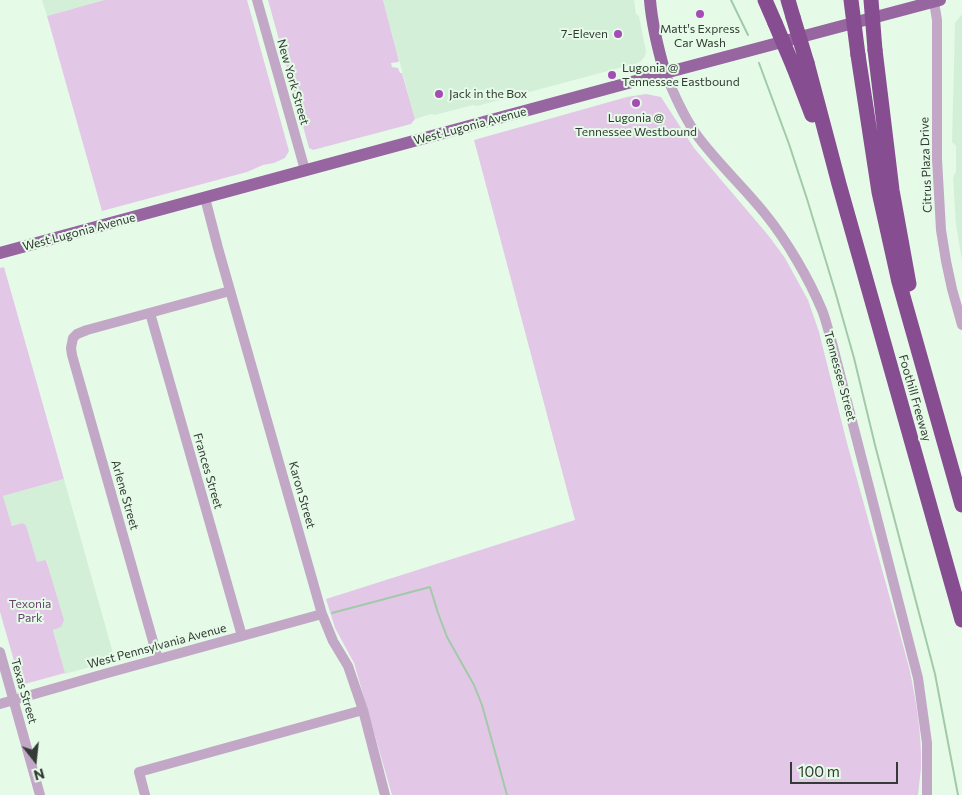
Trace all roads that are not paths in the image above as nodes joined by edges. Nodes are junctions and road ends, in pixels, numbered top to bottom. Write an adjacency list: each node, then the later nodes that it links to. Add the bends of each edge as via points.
1 (257, 0): 10 (street, New York Street)
2 (650, 0): 9 (main road, Tennessee Street, via 658,52)
3 (765, 0): 8 (highway, bridge)
4 (788, 0): 8 (highway, bridge)
5 (851, 0): 16 (highway, bridge, via 879,192 899,282)
6 (871, 0): 16 (highway, bridge, via 892,190)
7 (937, 1): 9 (main road, West Lugonia Avenue); 15 (street, Citrus Plaza Drive, via 937,159 941,230)
8 (800, 66): 19 (highway, Foothill Freeway, via 839,184)
9 (665, 73): 10 (main road, West Lugonia Avenue); 29 (street, Tennessee Street, via 696,133 766,214 822,311 918,678 927,743)
10 (305, 170): 11 (main road, West Lugonia Avenue)
11 (205, 198): 12 (main road, West Lugonia Avenue); 13 (street, Karon Street)
12 (0, 253)
13 (230, 291): 14 (street); 18 (street, Karon Street)
14 (150, 313): 20 (street, Frances Street); 22 (street, Arlene Street, via 77,334 73,338 72,355)
15 (962, 325)
16 (928, 386): 17 (highway, Foothill Freeway)
17 (962, 504)
18 (322, 614): 20 (street, West Pennsylvania Avenue); 25 (street, Karon Street, via 348,666)
19 (962, 620)
20 (242, 636): 22 (street, West Pennsylvania Avenue)
21 (0, 652): 23 (street, Texas Street)
22 (158, 659): 23 (street, West Pennsylvania Avenue)
23 (13, 700): 24 (street, West Pennsylvania Avenue); 26 (street, Texas Street)
24 (0, 704)
25 (363, 710): 27 (street, via 139,772); 28 (street, Karon Street)
26 (40, 795)
27 (145, 795)
28 (385, 795)
29 (927, 795)

